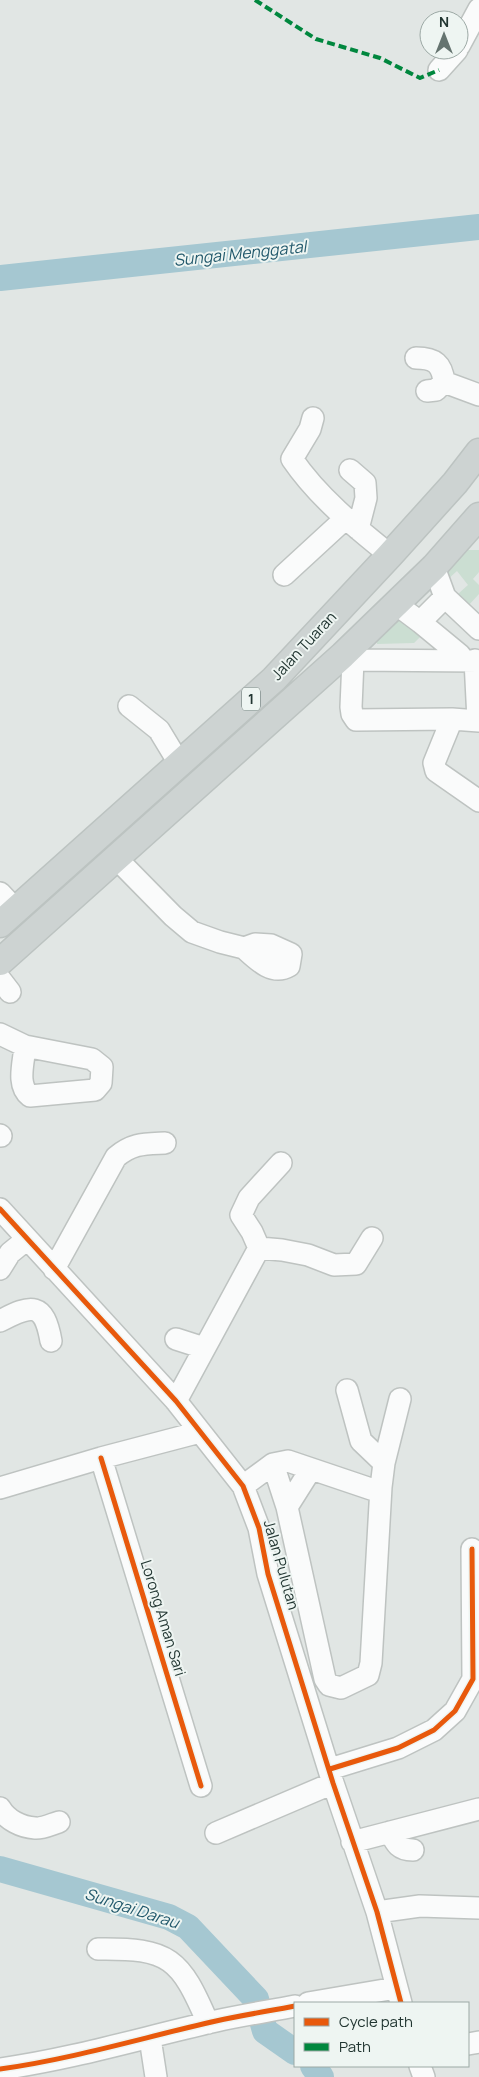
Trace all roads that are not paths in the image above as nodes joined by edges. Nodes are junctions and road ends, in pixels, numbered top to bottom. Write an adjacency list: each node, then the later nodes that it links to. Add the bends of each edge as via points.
1 (479, 9): 2 (street)
2 (469, 28)
3 (448, 60): 4 (street)
4 (439, 70)
5 (416, 358): 6 (street, via 426,358 438,364 443,371 436,387)
6 (479, 395)
7 (313, 418): 12 (street, via 292,459 303,475)
8 (479, 452): 13 (main road, Jalan Tuaran / 1)
9 (350, 470): 12 (street, via 365,484 366,498)
10 (479, 508): 22 (main road, via 456,522 299,672)
11 (479, 516): 14 (main road, Jalan Tuaran / 1)
12 (352, 524): 13 (street); 15 (street)
13 (390, 555): 22 (main road, Jalan Tuaran / 1)
14 (434, 567): 16 (street); 17 (main road, Jalan Tuaran / 1)
15 (284, 575)
16 (445, 598): 18 (street); 19 (street)
17 (395, 606): 18 (street); 20 (main road, Jalan Tuaran / 1)
18 (420, 622): 21 (street)
19 (479, 630): 21 (street)
20 (348, 657): 21 (street); 24 (street, via 351,707 356,720); 26 (main road, Jalan Tuaran / 1)
21 (467, 659): 25 (street)
22 (274, 679): 27 (main road, Jalan Tuaran / 1)
23 (129, 706): 27 (street, via 159,730)
24 (452, 719): 25 (street); 28 (street, via 434,764 436,771)
25 (479, 721)
26 (254, 736): 29 (main road, Jalan Tuaran / 1); 30 (main road, via 264,722 260,713 252,714 34,909)
27 (179, 764): 30 (main road, Jalan Tuaran / 1)
28 (479, 801)
29 (116, 858): 31 (street, via 192,932); 32 (main road, Jalan Tuaran / 1)
30 (5, 909)
31 (244, 948)
32 (0, 962)
33 (0, 1034): 34 (street)
34 (25, 1046)
35 (165, 1143): 41 (street, via 138,1144 116,1157)
36 (281, 1163): 40 (street, via 249,1198 241,1215)
37 (0, 1209): 39 (street, Jalan Pulutan)
38 (372, 1238): 40 (street, via 356,1264 334,1265 308,1255)
39 (26, 1240): 41 (street, Jalan Pulutan); 42 (street, via 10,1253)
40 (258, 1248): 46 (street)
41 (54, 1268): 49 (street, Jalan Pulutan)
42 (0, 1269)
43 (0, 1321): 45 (street, via 25,1309 34,1310 47,1322)
44 (176, 1339): 46 (street)
45 (51, 1341)
46 (204, 1348): 49 (street)
47 (347, 1390): 52 (street, via 361,1440)
48 (400, 1399): 52 (street)
49 (176, 1401): 50 (street, Jalan Pulutan)
50 (200, 1432): 51 (street); 55 (street, Jalan Pulutan)
51 (101, 1458): 57 (street); 62 (street, Lorong Aman Sari)
52 (384, 1463): 56 (street)
53 (273, 1464): 54 (street, via 288,1461); 55 (street); 58 (street)
54 (311, 1469): 56 (street, via 371,1489); 58 (street)
55 (243, 1486): 61 (street, Jalan Pulutan)
56 (381, 1487): 58 (street, via 368,1675 341,1688 329,1685 325,1679)
57 (0, 1488)
58 (287, 1507)
59 (472, 1549): 60 (street)
60 (476, 1680): 61 (street, via 455,1711 434,1730)
61 (332, 1776): 67 (street); 68 (street, Jalan Pulutan)
62 (201, 1786)
63 (0, 1808): 65 (street, via 16,1823 36,1828)
64 (479, 1809): 66 (street)
65 (59, 1822)
66 (390, 1832): 68 (street); 69 (street, via 397,1846)
67 (216, 1833)
68 (352, 1842): 71 (street, Jalan Pulutan)
69 (413, 1850)
70 (479, 1908): 71 (street, via 420,1906)
71 (377, 1912): 73 (street, Jalan Pulutan)
72 (98, 1949): 76 (street, via 146,1950 168,1960 189,1981)
73 (399, 1996): 74 (street)
74 (321, 2002)
75 (294, 2006): 76 (street)
76 (212, 2022): 77 (street)
77 (150, 2038): 79 (street); 80 (street)
78 (0, 2069): 79 (street)
79 (23, 2071)
80 (156, 2077)

